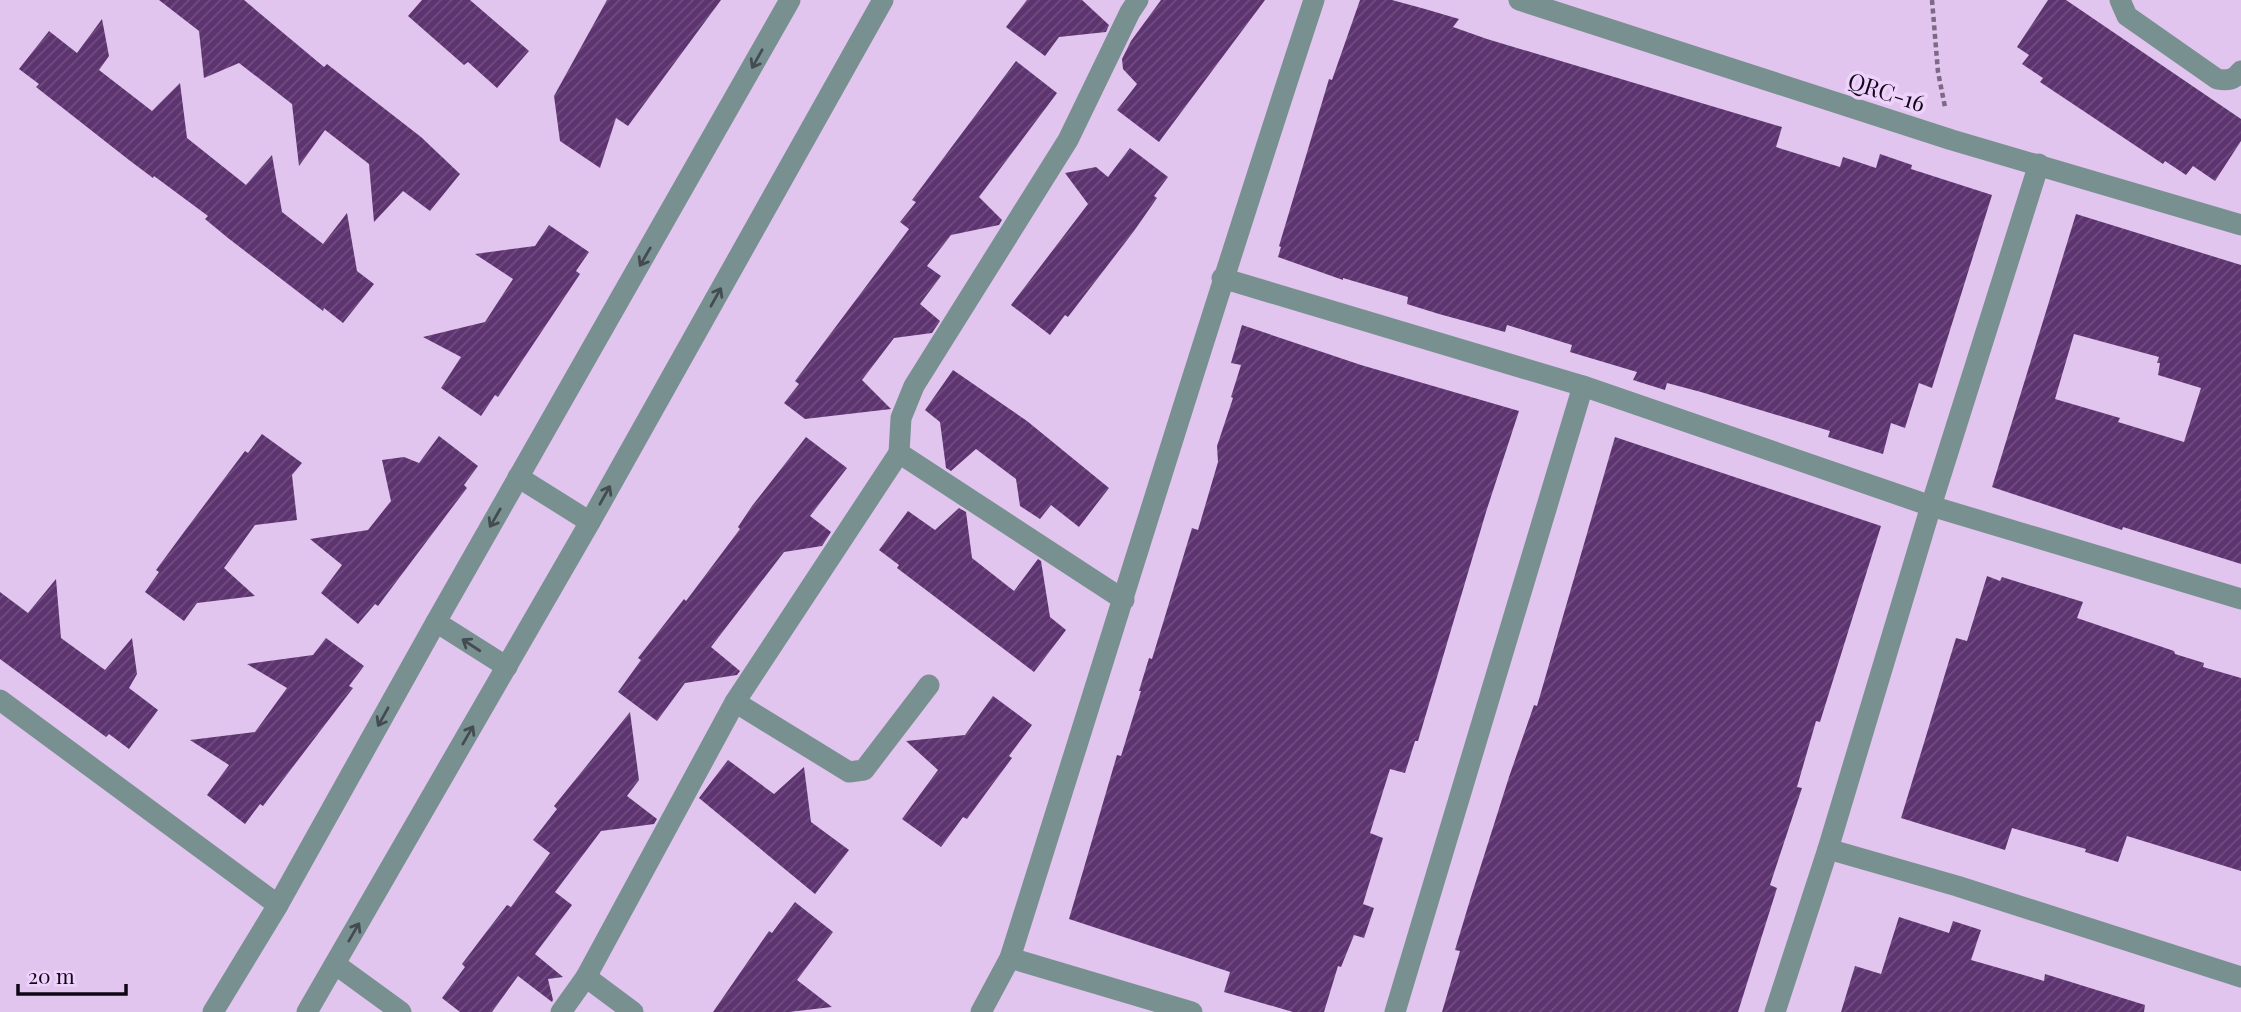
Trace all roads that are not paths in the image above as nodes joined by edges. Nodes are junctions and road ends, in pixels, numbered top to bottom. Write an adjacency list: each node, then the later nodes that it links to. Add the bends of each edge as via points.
1 (790, 0): 13 (street, one-way to 13)
2 (883, 0): 15 (street, one-way to 2)
3 (1138, 0): 12 (street, via 1068,140 914,386 901,418)
4 (1314, 0): 10 (street)
5 (1519, 0): 8 (street, QRC-16)
6 (2120, 0): 7 (street, via 2127,16 2217,79 2226,81)
7 (2241, 71)
8 (2039, 164): 9 (street, QRC-16); 14 (street)
9 (2241, 225)
10 (1222, 278): 11 (street); 17 (street)
11 (1583, 386): 14 (street); 36 (street)
12 (899, 453): 17 (street); 22 (street)
13 (519, 477): 15 (street); 18 (street, one-way to 18)
14 (1931, 506): 16 (street); 23 (street)
15 (590, 522): 19 (street)
16 (2241, 599)
17 (1124, 600): 25 (street)
18 (436, 622): 19 (street, one-way to 18); 24 (street, one-way to 24)
19 (507, 667): 26 (street, one-way to 19)
20 (929, 685): 22 (street, via 864,770 854,772)
21 (0, 700): 24 (street)
22 (735, 702): 27 (street)
23 (1828, 849): 28 (street); 37 (street)
24 (278, 905): 29 (street)
25 (1010, 958): 34 (street); 35 (street)
26 (335, 964): 30 (street); 31 (street)
27 (586, 977): 32 (street); 33 (street)
28 (2241, 977)
29 (213, 1012)
30 (307, 1012)
31 (401, 1012)
32 (561, 1012)
33 (633, 1012)
34 (981, 1012)
35 (1192, 1012)
36 (1395, 1012)
37 (1774, 1012)

